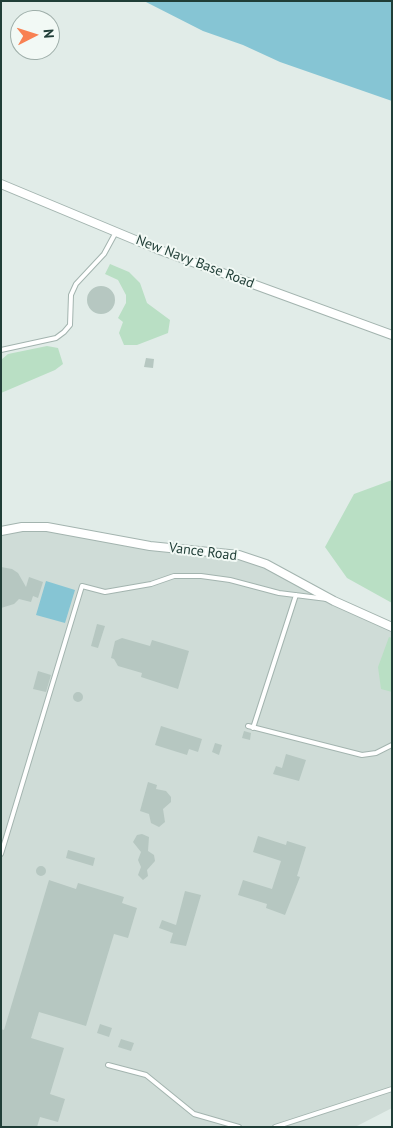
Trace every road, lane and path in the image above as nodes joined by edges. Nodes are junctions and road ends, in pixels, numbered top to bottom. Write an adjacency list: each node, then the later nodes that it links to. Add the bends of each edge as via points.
1 (1, 184): 2 (street, New Navy Base Road)
2 (116, 232): 3 (street, New Navy Base Road); 4 (lane, via 104,254 76,284 71,295 70,325 64,332 56,338)
3 (392, 335)
4 (1, 350)
5 (1, 531): 7 (street, Vance Road, via 47,527 150,546 239,555 266,564)
6 (296, 595): 7 (lane); 9 (lane, via 250,727 362,755 376,753); 10 (lane, via 201,576 174,576 151,584 105,592 82,586)
7 (334, 600): 8 (street, Vance Road)
8 (392, 627)
9 (392, 745)
10 (1, 854)
11 (108, 1065): 13 (lane, via 146,1075 194,1114)
12 (392, 1089): 14 (lane)
13 (239, 1127)
14 (275, 1127)

